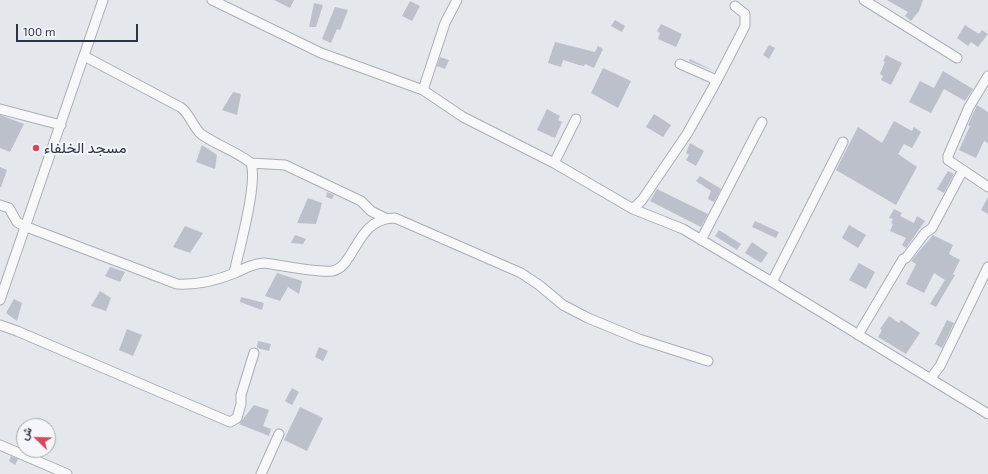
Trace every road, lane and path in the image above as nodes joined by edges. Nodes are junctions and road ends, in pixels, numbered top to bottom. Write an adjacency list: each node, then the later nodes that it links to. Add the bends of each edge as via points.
1 (103, 0): 6 (street)
2 (212, 0): 11 (street, via 321,53)
3 (457, 0): 11 (street, via 445,23)
4 (864, 0): 7 (street)
5 (735, 6): 10 (street, via 744,14 745,26)
6 (84, 56): 15 (street); 17 (street, via 180,107 203,135)
7 (957, 58)
8 (680, 64): 10 (street, via 712,78)
9 (988, 76): 19 (street, via 969,107 948,156 948,160)
10 (715, 84): 22 (street, via 686,134 642,200)
11 (423, 90): 18 (street, via 463,117)
12 (0, 108): 15 (street)
13 (576, 119): 18 (street)
14 (762, 122): 25 (street)
15 (61, 124): 24 (street)
16 (843, 142): 28 (street)
17 (251, 163): 23 (street, via 284,165 361,201 371,211); 27 (street, via 252,183)
18 (554, 163): 22 (street)
19 (963, 170): 20 (street); 31 (street, via 932,228 903,259)
20 (988, 187)
21 (0, 205): 24 (street, via 9,208 17,222)
22 (633, 209): 25 (street, via 683,229)
23 (385, 218): 27 (street, via 358,239 346,264 333,271 264,263 254,264); 33 (street, via 395,218 414,225 521,273 539,284 563,305 588,318 638,339)
24 (24, 226): 27 (street, via 177,284 197,284); 29 (street)
25 (701, 240): 28 (street)
26 (988, 267): 34 (street, via 940,366)
27 (234, 273)
28 (772, 282): 31 (street)
29 (0, 300)
30 (0, 325): 32 (street, via 230,422 237,418)
31 (858, 334): 34 (street)
32 (254, 353)
33 (708, 362)
34 (931, 378): 35 (street)
35 (988, 414)
36 (279, 434): 39 (street)
37 (0, 445): 38 (street)
38 (67, 474)
39 (261, 474)

